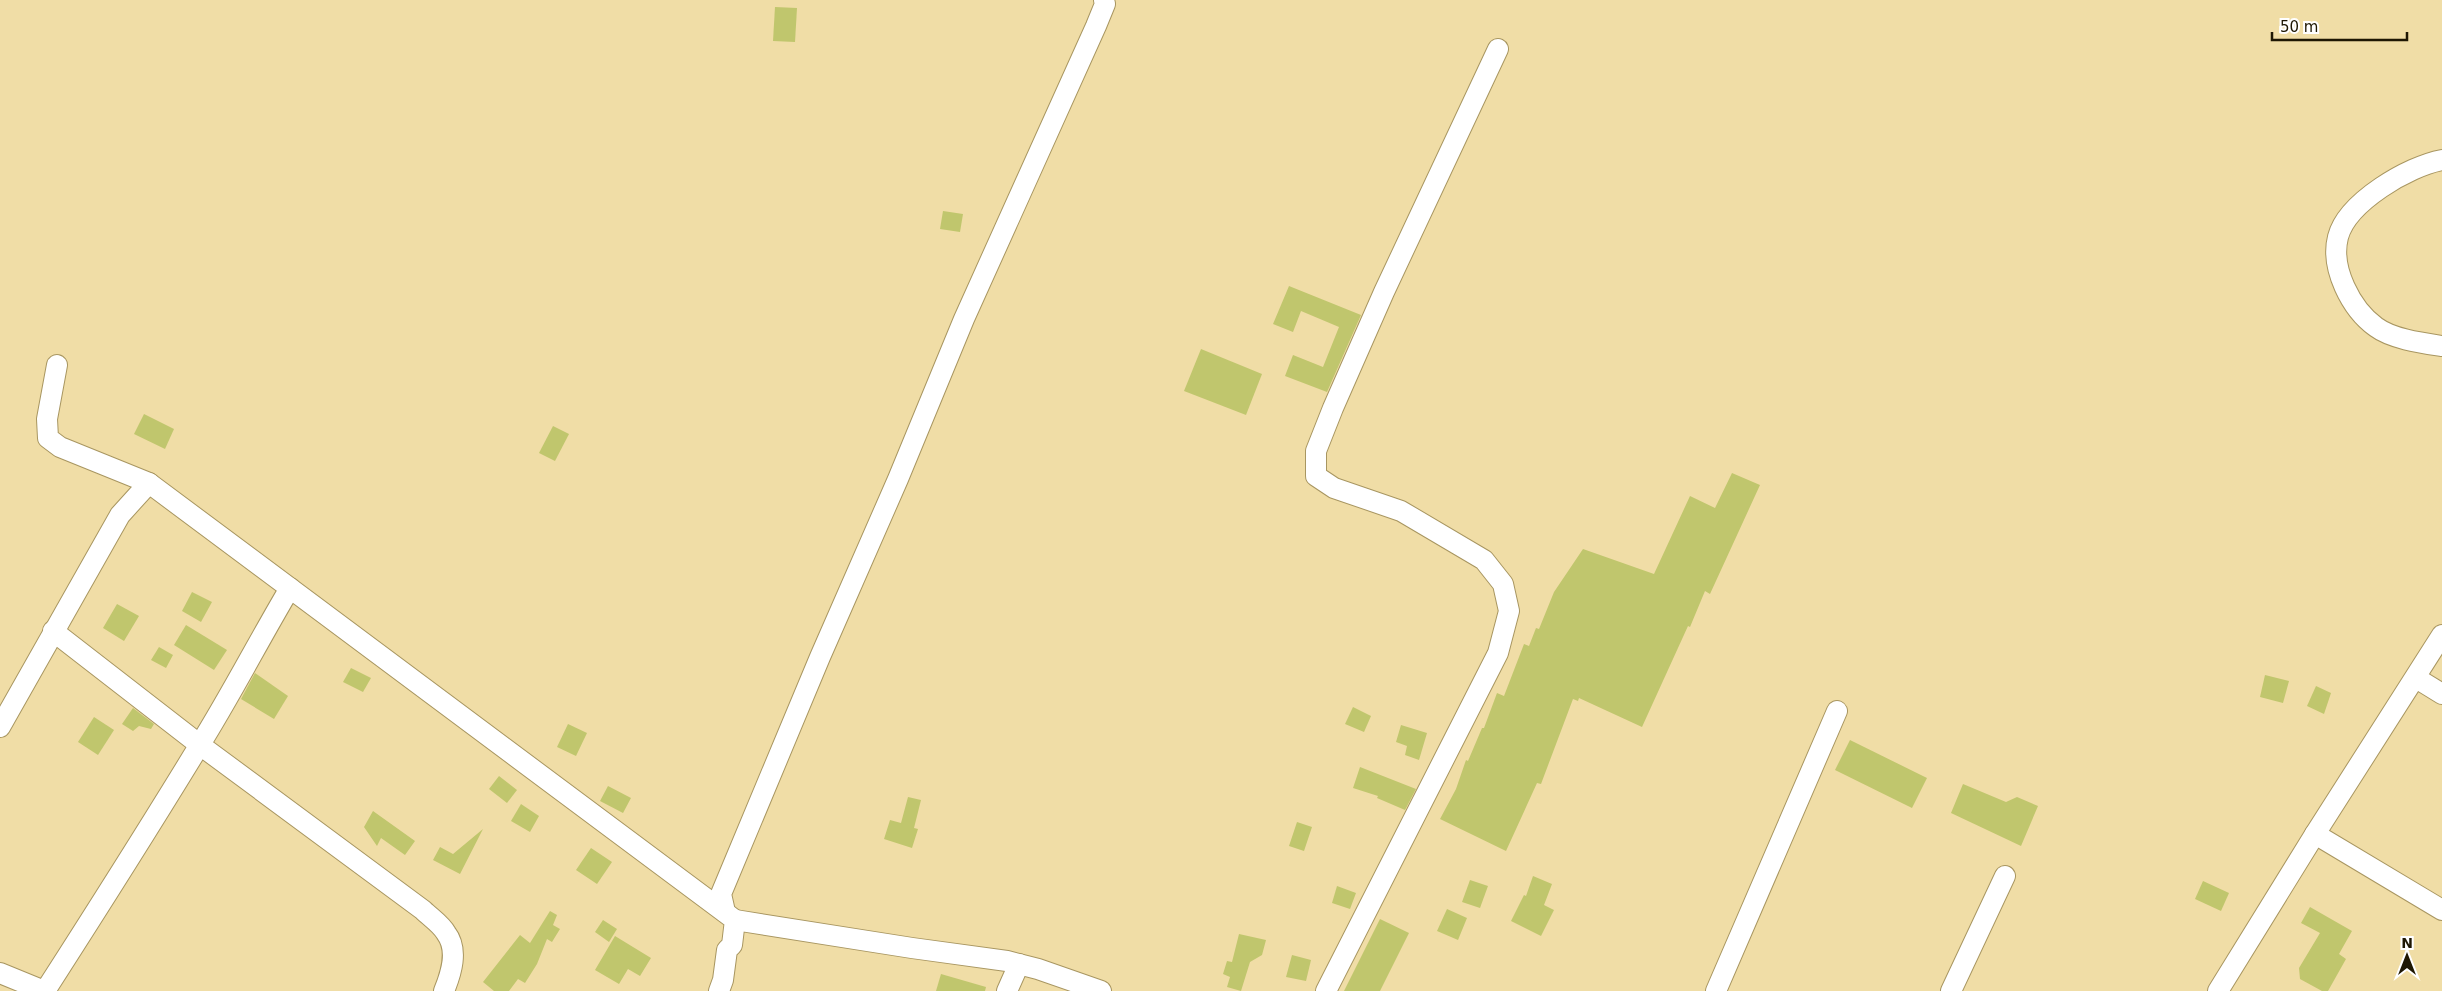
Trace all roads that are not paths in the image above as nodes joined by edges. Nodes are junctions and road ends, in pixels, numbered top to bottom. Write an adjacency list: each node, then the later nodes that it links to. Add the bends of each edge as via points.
1 (1104, 0): 18 (street, via 1096,26 964,319 721,894)
2 (1498, 49): 26 (street, via 1333,408 1316,451 1316,476 1334,488 1401,511 1484,560 1504,584 1509,612 1498,653)
3 (2442, 160): 4 (street, via 2430,162 2394,179 2370,195 2338,236 2337,263 2343,288 2376,328 2408,340)
4 (2442, 346)
5 (57, 365): 6 (street, via 47,419 48,438 60,447)
6 (149, 483): 7 (street); 8 (street, via 120,514)
7 (290, 588): 14 (street); 18 (street)
8 (53, 631): 13 (street); 14 (street)
9 (2442, 635): 10 (street)
10 (2416, 678): 11 (street); 15 (street)
11 (2442, 694)
12 (1837, 711): 27 (street)
13 (0, 727)
14 (200, 745): 21 (street); 22 (street, via 423,910 447,933 453,954)
15 (2315, 834): 17 (street); 29 (street)
16 (2005, 876): 28 (street)
17 (2442, 910)
18 (730, 916): 19 (street); 23 (street, via 732,945 727,950 724,980)
19 (1019, 964): 24 (street); 25 (street)
20 (0, 973): 21 (street)
21 (45, 991)
22 (444, 991)
23 (719, 991)
24 (1008, 991)
25 (1101, 991)
26 (1326, 991)
27 (1716, 991)
28 (1951, 991)
29 (2220, 991)

